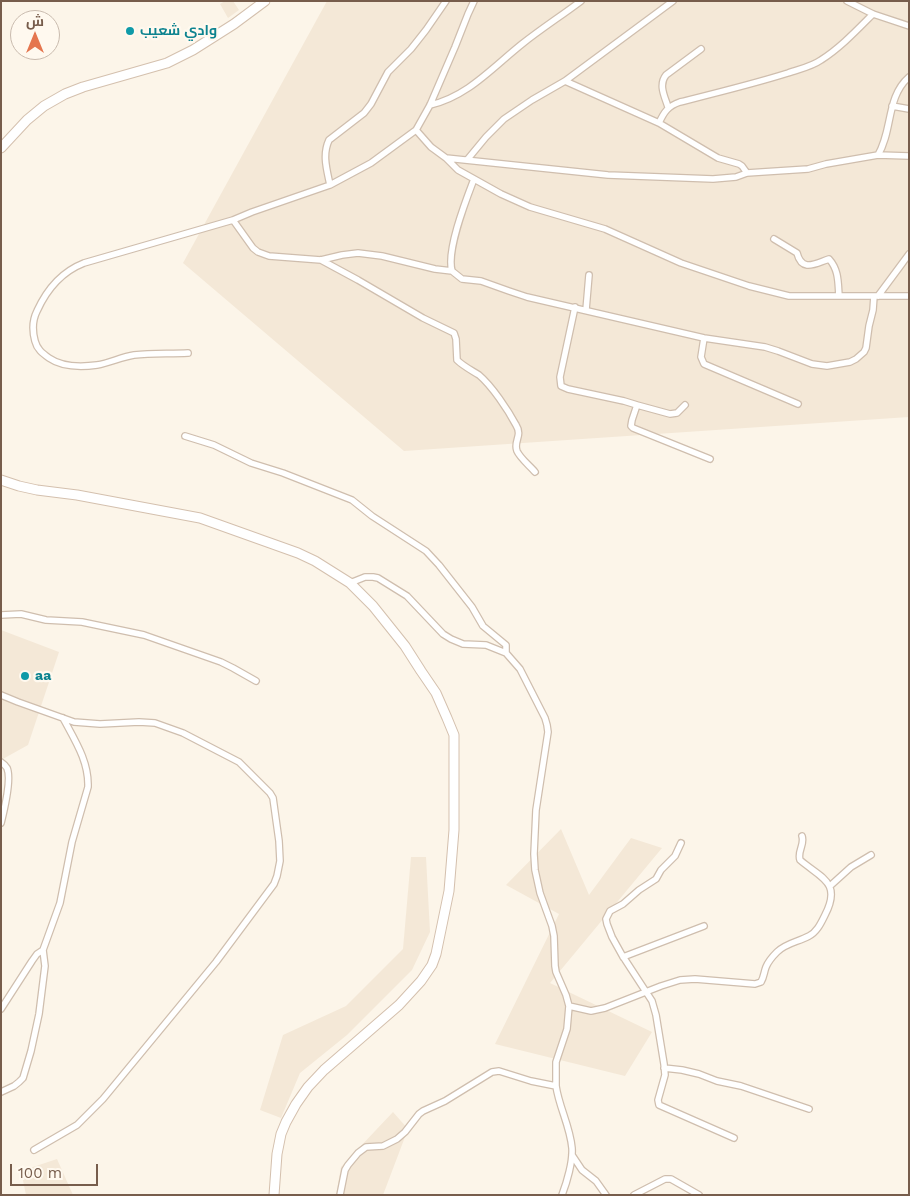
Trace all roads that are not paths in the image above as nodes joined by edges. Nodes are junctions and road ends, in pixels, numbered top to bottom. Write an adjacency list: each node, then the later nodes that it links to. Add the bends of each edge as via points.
1 (265, 1): 18 (main road, via 193,50 167,63 65,94 27,120)
2 (446, 1): 25 (street, via 411,49 388,72 371,104 329,140 326,157)
3 (474, 1): 12 (street)
4 (581, 1): 12 (street, via 461,93)
5 (673, 1): 11 (street)
6 (847, 1): 7 (street)
7 (873, 14): 8 (street); 14 (street, via 839,47 812,65)
8 (909, 26)
9 (701, 49): 14 (street, via 663,79 662,88)
10 (909, 77): 13 (street)
11 (565, 81): 16 (street); 22 (street, via 504,119)
12 (430, 105): 17 (street)
13 (892, 106): 15 (street); 19 (street)
14 (668, 107): 16 (street)
15 (909, 109)
16 (659, 123): 23 (street, via 718,158 742,166)
17 (416, 130): 21 (street); 25 (street, via 371,163)
18 (1, 148)
19 (878, 155): 20 (street); 23 (street, via 808,169)
20 (909, 156)
21 (446, 158): 22 (street); 24 (street)
22 (467, 160): 23 (street, via 620,175 713,178)
23 (747, 174)
24 (474, 179): 30 (street, via 454,242); 32 (street, via 530,207 605,229 681,262 749,286 789,296)
25 (330, 185): 26 (street)
26 (233, 220): 29 (street, via 253,248 263,254 276,258); 38 (street, via 72,268 51,286 34,320 36,346 63,364 98,365 136,355)
27 (774, 239): 32 (street, via 797,253 803,264 829,259 836,270)
28 (909, 254): 33 (street)
29 (321, 260): 30 (street, via 358,253); 44 (street, via 454,333 456,360 487,383 501,402 519,431 518,453)
30 (452, 271): 35 (street, via 462,278)
31 (589, 275): 36 (street)
32 (839, 296): 33 (street)
33 (876, 296): 34 (street); 37 (street, via 866,348 850,362 821,366 765,347)
34 (909, 296)
35 (576, 307): 36 (street); 40 (street, via 560,377 561,386)
36 (586, 310): 37 (street)
37 (704, 338): 39 (street, via 704,364)
38 (188, 352)
39 (798, 404)
40 (637, 405): 41 (street, via 670,414); 43 (street, via 633,428)
41 (685, 405)
42 (185, 436): 48 (street, via 214,444 251,463 352,500 431,556 483,626 506,645)
43 (710, 459)
44 (535, 472)
45 (1, 480): 46 (main road, via 37,490 200,518 298,554)
46 (350, 583): 48 (street, via 365,577 378,578 407,596 450,639 463,644 486,645); 71 (main road, via 373,606 410,654 436,693 454,736 454,830 449,891 436,954 421,981 399,1005 324,1070 296,1104 281,1134)
47 (1, 614): 49 (street, via 82,622 144,635 213,659)
48 (506, 653): 62 (street, via 520,669 548,725 536,810 534,861 554,936 555,966)
49 (256, 681)
50 (1, 695): 51 (street)
51 (63, 718): 59 (street, via 81,752 88,772 88,786 72,842 60,904); 69 (street, via 100,724 155,722 236,759 271,795 280,861 268,894 110,1093 78,1125)
52 (1, 762): 53 (street, via 7,768 8,779)
53 (1, 823)
54 (802, 836): 57 (street, via 800,860)
55 (681, 843): 60 (street, via 656,879 610,911 607,924)
56 (871, 855): 57 (street)
57 (830, 886): 61 (street, via 831,902 817,928 778,951 766,967 761,982 680,980)
58 (704, 926): 60 (street)
59 (43, 950): 63 (street, via 32,961); 66 (street, via 45,966 40,1014 25,1072 19,1082)
60 (623, 957): 61 (street)
61 (646, 992): 62 (street, via 591,1011); 64 (street, via 656,1015)
62 (569, 1006): 65 (street, via 567,1029 556,1062)
63 (1, 1009)
64 (664, 1068): 67 (street, via 689,1071); 68 (street, via 659,1105)
65 (556, 1086): 70 (street); 72 (street, via 492,1072 423,1111 397,1139 383,1146 366,1147 358,1153 345,1170)
66 (1, 1092)
67 (809, 1108)
68 (734, 1138)
69 (34, 1150)
70 (572, 1155): 73 (street); 74 (street)
71 (274, 1195)
72 (340, 1195)
73 (562, 1195)
74 (606, 1195)
75 (634, 1195): 76 (street, via 665,1179)
76 (699, 1195)

